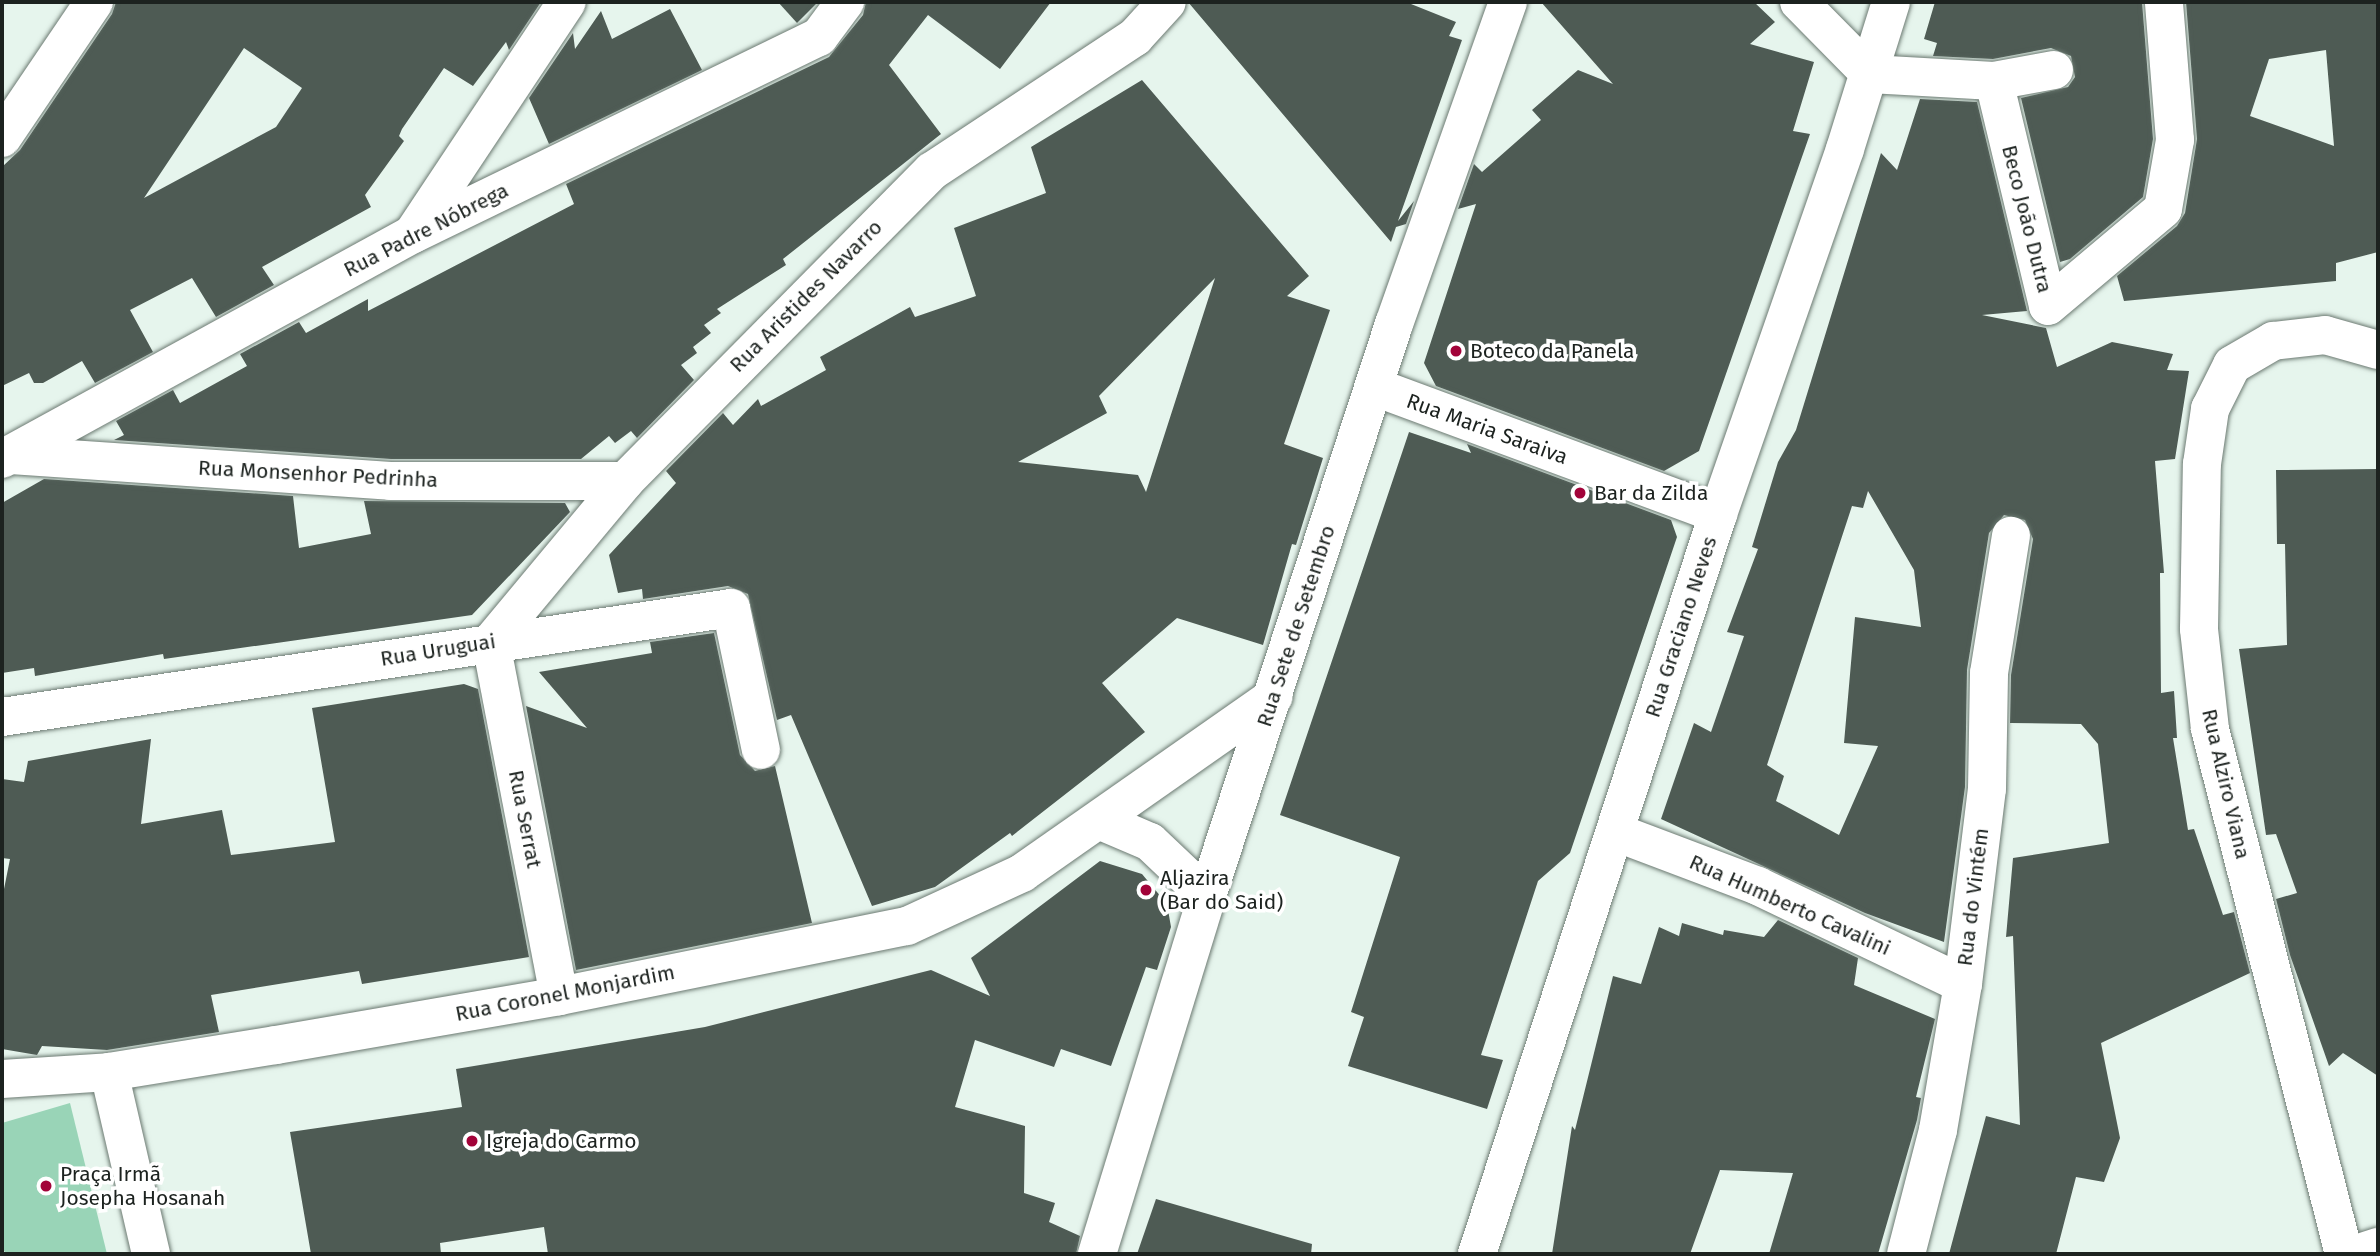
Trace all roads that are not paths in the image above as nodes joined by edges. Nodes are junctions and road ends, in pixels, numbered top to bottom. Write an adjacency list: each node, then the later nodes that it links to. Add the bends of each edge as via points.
1 (94, 2): 12 (street)
2 (568, 2): 13 (street)
3 (845, 2): 13 (street, Rua Padre Nóbrega, via 819,37)
4 (1167, 2): 17 (street, Rua Aristides Navarro, via 1135,37 932,171)
5 (1508, 2): 15 (street, Rua Sete de Setembro)
6 (1799, 2): 10 (street)
7 (1891, 2): 10 (street, Rua Graciano Neves)
8 (2164, 2): 11 (street, Beco João Dutra, via 2175,140 2163,209 2049,306)
9 (2054, 70): 11 (street)
10 (1870, 74): 11 (street); 18 (street, Rua Graciano Neves)
11 (1994, 81)
12 (2, 138)
13 (413, 234): 16 (street, Rua Padre Nóbrega)
14 (2378, 350): 36 (street, Rua Alziro Viana, via 2325,335 2273,341 2232,365 2210,409 2202,464 2199,629 2210,729)
15 (1375, 387): 18 (street, Rua Maria Saraiva); 21 (street, Rua Sete de Setembro)
16 (6, 457): 17 (street, Rua Monsenhor Pedrinha, via 390,481)
17 (625, 481): 20 (street, Rua Aristides Navarro)
18 (1718, 514): 25 (street, Rua Graciano Neves)
19 (2011, 536): 27 (street, Rua do Vintém, via 1989,673 1987,789)
20 (491, 642): 22 (street, Rua Uruguai); 23 (street, Rua Uruguai, via 731,608); 28 (street, Rua Serrat)
21 (1273, 697): 24 (street, Rua Coronel Monjardim); 26 (street, Rua Sete de Setembro)
22 (2, 717)
23 (761, 750)
24 (1101, 821): 26 (street, via 1150,842); 28 (street, Rua Coronel Monjardim, via 1023,873 906,926)
25 (1615, 832): 27 (street, Rua Humberto Cavalini, via 1758,886); 34 (street, Rua Graciano Neves)
26 (1207, 896): 33 (street, Rua Sete de Setembro)
27 (1963, 984): 35 (street, Rua do Vintém, via 1938,1130)
28 (559, 996): 29 (street, Rua Coronel Monjardim)
29 (109, 1072): 30 (street, Rua Coronel Monjardim); 32 (street)
30 (2, 1079)
31 (2378, 1247): 37 (street)
32 (151, 1254)
33 (1097, 1254)
34 (1477, 1254)
35 (1906, 1254)
36 (2344, 1254)
37 (2356, 1254)

